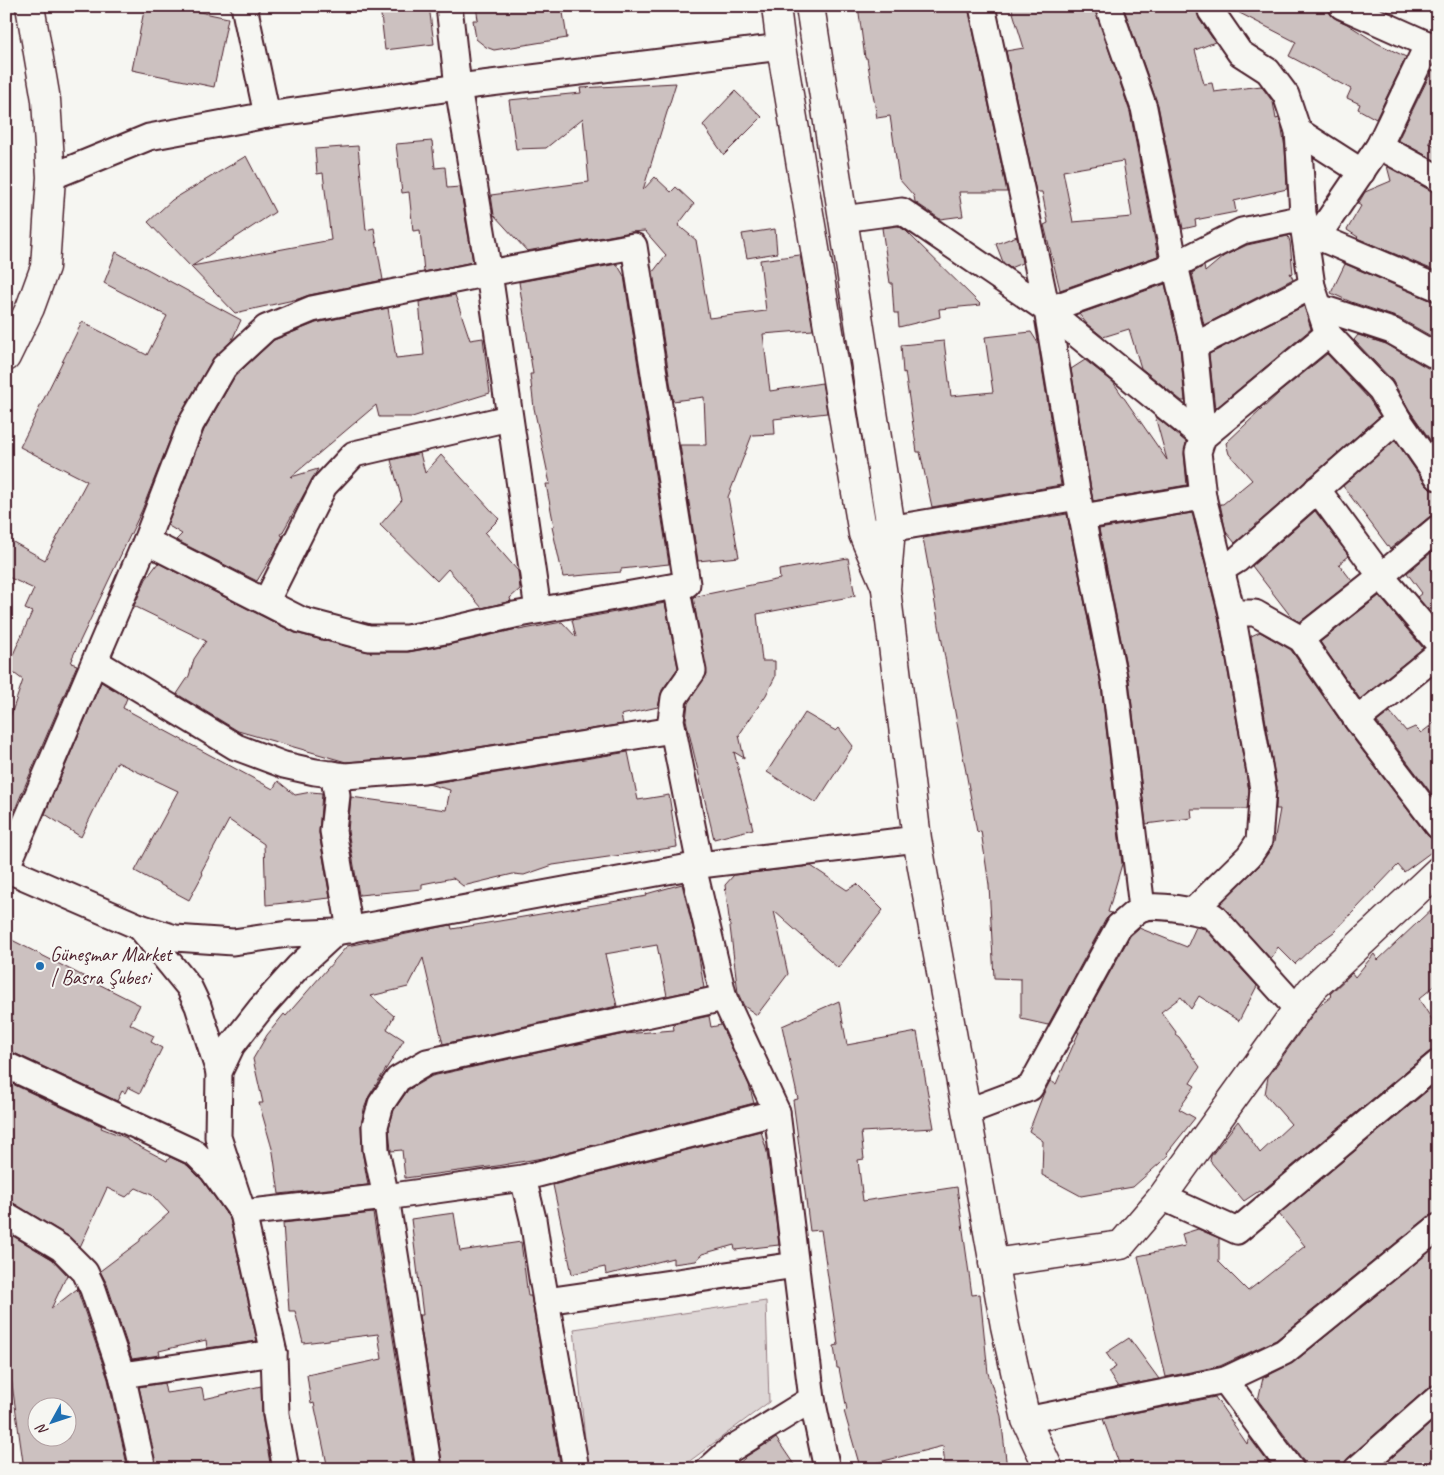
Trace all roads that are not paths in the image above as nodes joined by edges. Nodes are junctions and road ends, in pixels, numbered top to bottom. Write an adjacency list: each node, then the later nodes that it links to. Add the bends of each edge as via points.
1 (30, 6): 17 (street, via 46,100)
2 (244, 6): 13 (street)
3 (448, 6): 12 (street)
4 (776, 6): 10 (street)
5 (810, 6): 19 (street)
6 (982, 6): 25 (street)
7 (1108, 6): 21 (street, via 1144,108)
8 (1210, 6): 14 (street, via 1240,53 1268,71 1286,95)
9 (1342, 6): 11 (street)
10 (781, 47): 12 (street); 39 (street)
11 (1433, 47): 15 (street)
12 (458, 87): 13 (street); 22 (street)
13 (267, 115): 17 (street, via 149,137)
14 (1298, 131): 16 (street); 20 (street)
15 (1379, 146): 16 (street); 18 (street)
16 (1362, 172): 20 (street)
17 (51, 177): 28 (street, via 45,267 30,308)
18 (1438, 178)
19 (843, 220): 25 (street, via 902,211); 37 (street)
20 (1308, 229): 21 (street, via 1242,231); 23 (street); 24 (street)
21 (1176, 265): 25 (street); 27 (street)
22 (489, 273): 30 (street); 40 (street, via 312,309 266,328 224,367 191,424); 43 (street, via 634,246 687,584)
23 (1438, 288)
24 (1316, 297): 26 (street); 27 (street); 29 (street, via 1392,331)
25 (1047, 310): 32 (street); 36 (street)
26 (1328, 334): 31 (street, via 1381,390); 32 (street)
27 (1194, 346): 32 (street)
28 (6, 357)
29 (1438, 357)
30 (509, 418): 45 (street, via 354,454 324,486); 46 (street)
31 (1398, 419): 33 (street); 34 (street)
32 (1203, 437): 35 (street, via 1198,452)
33 (1438, 477)
34 (1317, 490): 41 (street, via 1237,560); 42 (street)
35 (1203, 496): 36 (street); 41 (street)
36 (1080, 507): 37 (street); 60 (street, via 1115,683)
37 (891, 528): 39 (street); 44 (street)
38 (1438, 528): 42 (street)
39 (863, 534): 44 (street)
40 (146, 541): 45 (street); 51 (street)
41 (1221, 570): 47 (street)
42 (1381, 576): 48 (street); 49 (street)
43 (676, 586): 46 (street); 53 (street, via 694,671 674,698)
44 (886, 588): 56 (street)
45 (266, 602): 46 (street, via 301,620 369,638 406,638)
46 (538, 610)
47 (1232, 613): 48 (street, via 1255,613); 61 (street, via 1263,789 1259,840 1249,856)
48 (1301, 639): 52 (street)
49 (1438, 643)
50 (1438, 654): 52 (street)
51 (96, 662): 54 (street, via 236,747 284,765); 58 (street)
52 (1357, 720): 55 (street)
53 (672, 730): 54 (street, via 424,770); 57 (street)
54 (334, 774): 63 (street, via 337,795 333,831)
55 (1438, 826)
56 (917, 839): 57 (street); 70 (street)
57 (696, 866): 63 (street); 64 (street)
58 (6, 869): 62 (street)
59 (1438, 871): 65 (street, via 1311,990)
60 (1142, 908): 61 (street); 70 (street, via 1119,926 1030,1088)
61 (1194, 910): 65 (street, via 1213,916)
62 (140, 927): 63 (street, via 175,938 232,942); 68 (street, via 189,987)
63 (343, 931): 68 (street, via 298,968 261,1008 232,1045)
64 (724, 998): 69 (street); 72 (street, via 427,1062 398,1079 381,1104 376,1126 376,1150)
65 (1297, 1010): 73 (street)
66 (1438, 1063): 73 (street, via 1237,1231)
67 (6, 1065): 74 (street, via 195,1153 213,1171)
68 (219, 1072): 74 (street, via 218,1137)
69 (777, 1112): 71 (street); 78 (street)
70 (966, 1112): 77 (street)
71 (523, 1178): 72 (street); 79 (street)
72 (386, 1197): 74 (street); 88 (street)
73 (1162, 1197): 77 (street, via 1122,1245)
74 (243, 1213): 80 (street)
75 (6, 1215): 81 (street, via 61,1248 85,1272 94,1289)
76 (1438, 1227): 82 (street, via 1284,1352)
77 (993, 1263): 85 (street)
78 (796, 1265): 79 (street); 84 (street)
79 (546, 1301): 89 (street)
80 (274, 1353): 81 (street); 87 (street, via 276,1414)
81 (122, 1375): 86 (street)
82 (1225, 1380): 85 (street); 93 (street)
83 (1438, 1398): 94 (street)
84 (812, 1399): 90 (street, via 731,1449); 91 (street)
85 (1026, 1420): 92 (street)
86 (143, 1469)
87 (286, 1469)
88 (429, 1469)
89 (576, 1469)
90 (709, 1469)
91 (827, 1469)
92 (1049, 1469)
93 (1291, 1469)
94 (1357, 1469)

